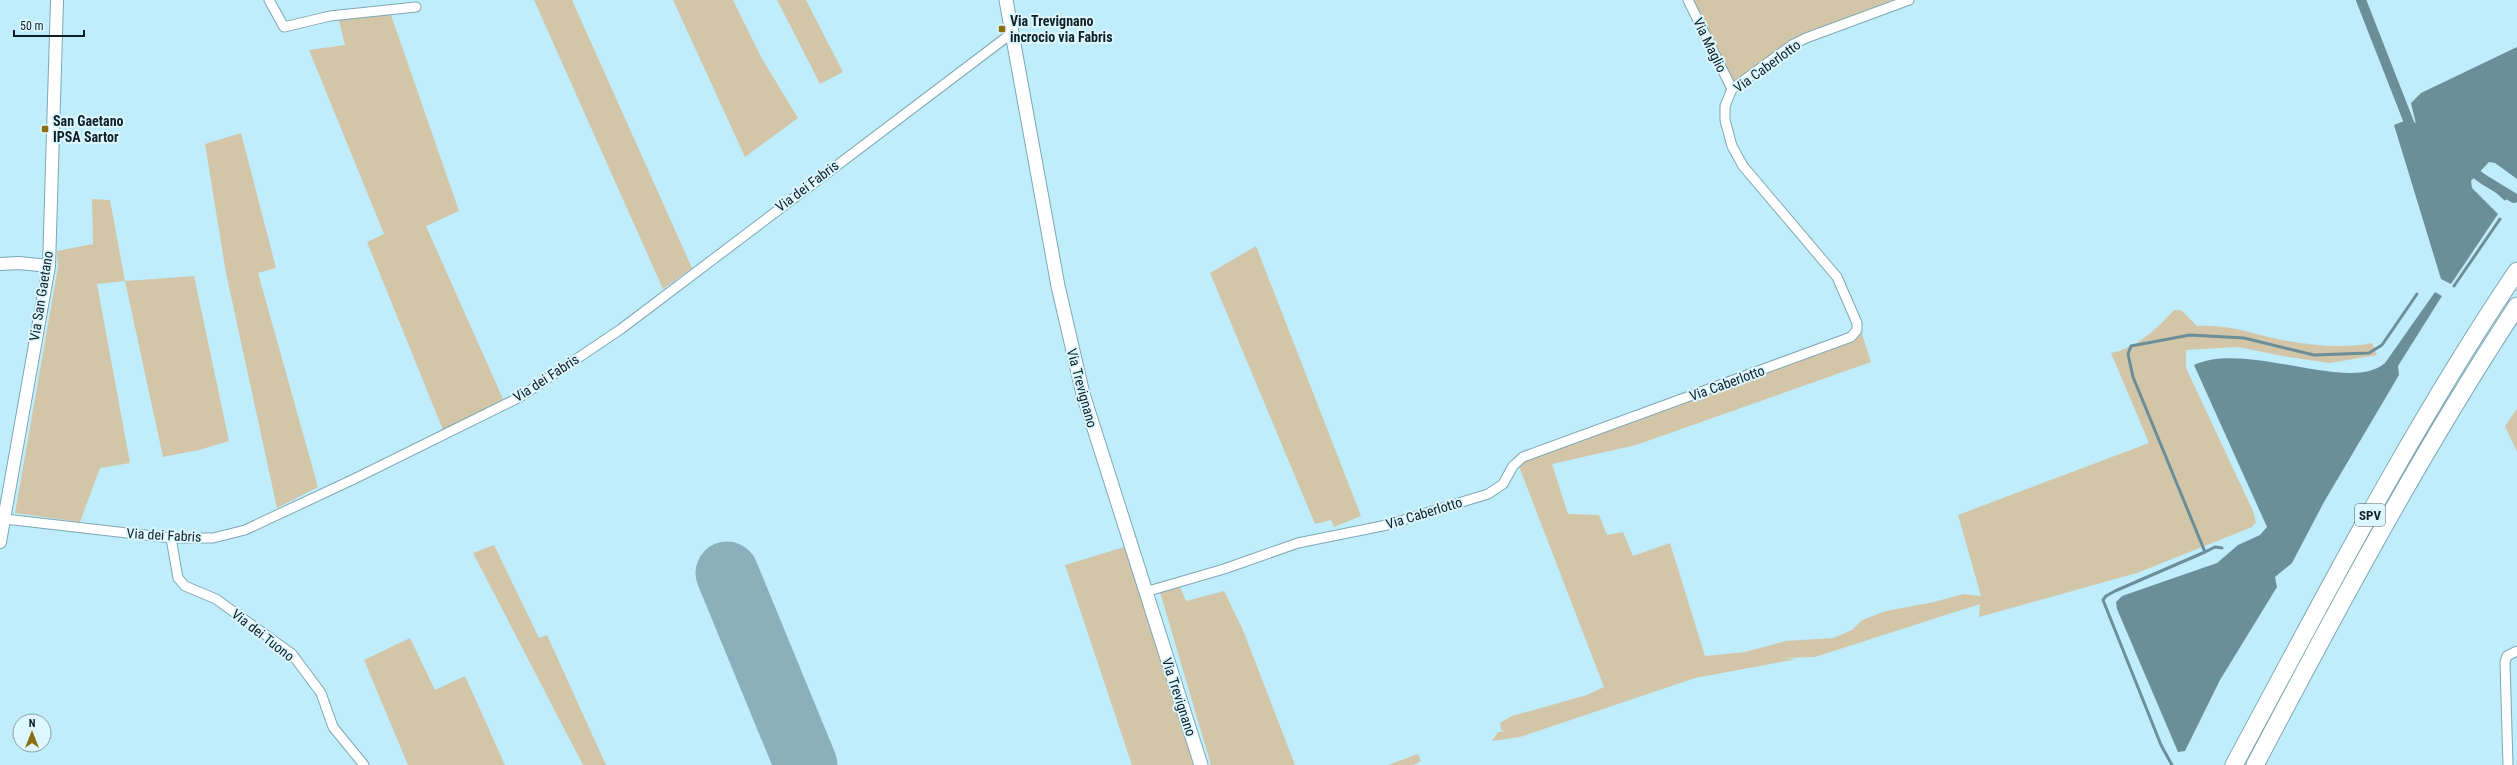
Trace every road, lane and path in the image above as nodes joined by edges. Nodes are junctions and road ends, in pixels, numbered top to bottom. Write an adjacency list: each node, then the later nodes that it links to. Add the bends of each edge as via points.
1 (57, 0): 10 (street, Via San Gaetano)
2 (269, 0): 6 (street, via 284,27 330,16)
3 (1006, 0): 7 (main road, Via Trevignano)
4 (1688, 0): 8 (street, Via Maglio)
5 (1909, 0): 8 (street, Via Caberlotto, via 1792,45)
6 (416, 7)
7 (1012, 33): 14 (street, Via dei Fabris, via 621,329 520,397 354,480 245,530 213,538); 16 (main road, Via Trevignano, via 1070,344 1102,460)
8 (1732, 89): 16 (street, Via Caberlotto, via 1725,106 1725,120 1737,156 1760,188 1837,277 1857,323 1857,330 1851,337 1523,457 1513,466 1503,484 1488,494 1387,525 1298,543 1224,569)
9 (0, 264): 10 (street)
10 (49, 266): 13 (street, Via San Gaetano)
11 (2517, 271): 20 (highway, SPV, via 2459,360 2407,449)
12 (2517, 306): 21 (highway, SPV, via 2417,469)
13 (5, 519): 14 (street, Via dei Fabris); 15 (street, Via San Gaetano)
14 (171, 538): 18 (street, Via dei Tuono, via 178,578 185,586 216,599 292,654 321,693 333,727)
15 (0, 542)
16 (1145, 592): 19 (main road, Via Trevignano)
17 (2517, 651): 22 (street, via 2508,656 2505,662)
18 (364, 765)
19 (1201, 765)
20 (2234, 765)
21 (2254, 765)
22 (2508, 765)

